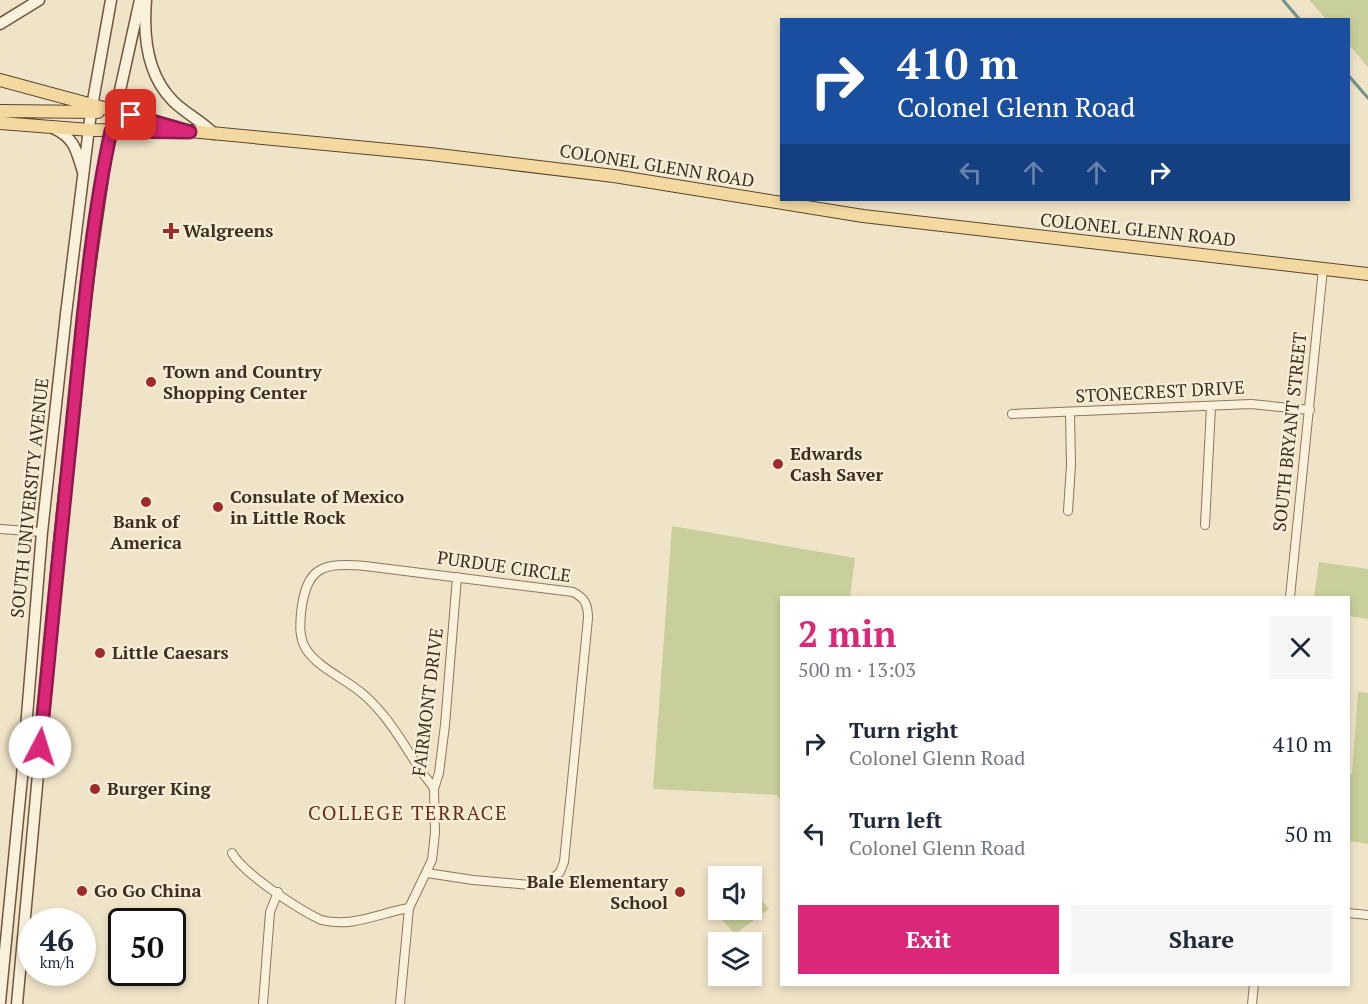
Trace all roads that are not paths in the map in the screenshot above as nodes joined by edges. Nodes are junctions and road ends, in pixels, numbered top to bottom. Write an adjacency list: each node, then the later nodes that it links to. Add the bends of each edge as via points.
1 (39, 0): 5 (main road)
2 (111, 0): 7 (main road, SOUTH UNIVERSITY AVENUE)
3 (140, 0): 9 (main road, SOUTH UNIVERSITY AVENUE)
4 (146, 0): 15 (main road, via 146,44 156,78 174,102)
5 (0, 24)
6 (0, 80): 7 (main road)
7 (92, 108): 8 (main road); 9 (main road, COLONEL GLENN ROAD); 12 (main road, SOUTH UNIVERSITY AVENUE)
8 (0, 111)
9 (116, 111): 13 (main road, SOUTH UNIVERSITY AVENUE); 14 (main road, COLONEL GLENN ROAD)
10 (0, 123): 11 (main road, COLONEL GLENN ROAD)
11 (50, 127): 12 (main road, COLONEL GLENN ROAD); 16 (main road, via 73,143)
12 (90, 130): 13 (main road, COLONEL GLENN ROAD); 16 (main road, SOUTH UNIVERSITY AVENUE)
13 (111, 131): 14 (main road, COLONEL GLENN ROAD); 38 (main road, SOUTH UNIVERSITY AVENUE, via 87,287 60,534)
14 (190, 132): 15 (main road, COLONEL GLENN ROAD)
15 (214, 134): 17 (main road, COLONEL GLENN ROAD, via 568,170 862,216)
16 (84, 175): 26 (main road, SOUTH UNIVERSITY AVENUE)
17 (1323, 269): 18 (main road, COLONEL GLENN ROAD); 20 (street, SOUTH BRYANT STREET)
18 (1368, 274)
19 (1211, 407): 20 (street, STONECREST DRIVE, via 1251,404); 21 (street, STONECREST DRIVE); 24 (street)
20 (1310, 410): 28 (street, SOUTH BRYANT STREET)
21 (1070, 413): 22 (street, STONECREST DRIVE); 23 (street)
22 (1012, 414)
23 (1068, 511)
24 (1205, 525)
25 (0, 529): 26 (street)
26 (42, 532): 37 (main road, SOUTH UNIVERSITY AVENUE)
27 (457, 578): 29 (street, FAIRMONT DRIVE, via 439,773); 29 (street, PURDUE CIRCLE, via 339,564 309,580 302,602 300,625 305,647 316,660 371,701); 31 (street, PURDUE CIRCLE, via 573,592 584,599 588,618 570,806 564,862 549,882 514,885)
28 (1290, 596)
29 (434, 789): 31 (street, FAIRMONT DRIVE, via 435,832)
30 (232, 853): 32 (street, via 243,867)
31 (427, 873): 33 (street, FAIRMONT DRIVE)
32 (278, 892): 33 (street, via 312,915 332,922 352,922); 39 (street, via 270,912)
33 (409, 908): 40 (street, FAIRMONT DRIVE)
34 (1350, 913): 35 (street)
35 (1368, 915)
36 (1254, 986): 41 (street)
37 (0, 1002)
38 (17, 1004)
39 (262, 1004)
40 (400, 1004)
41 (1252, 1004)

